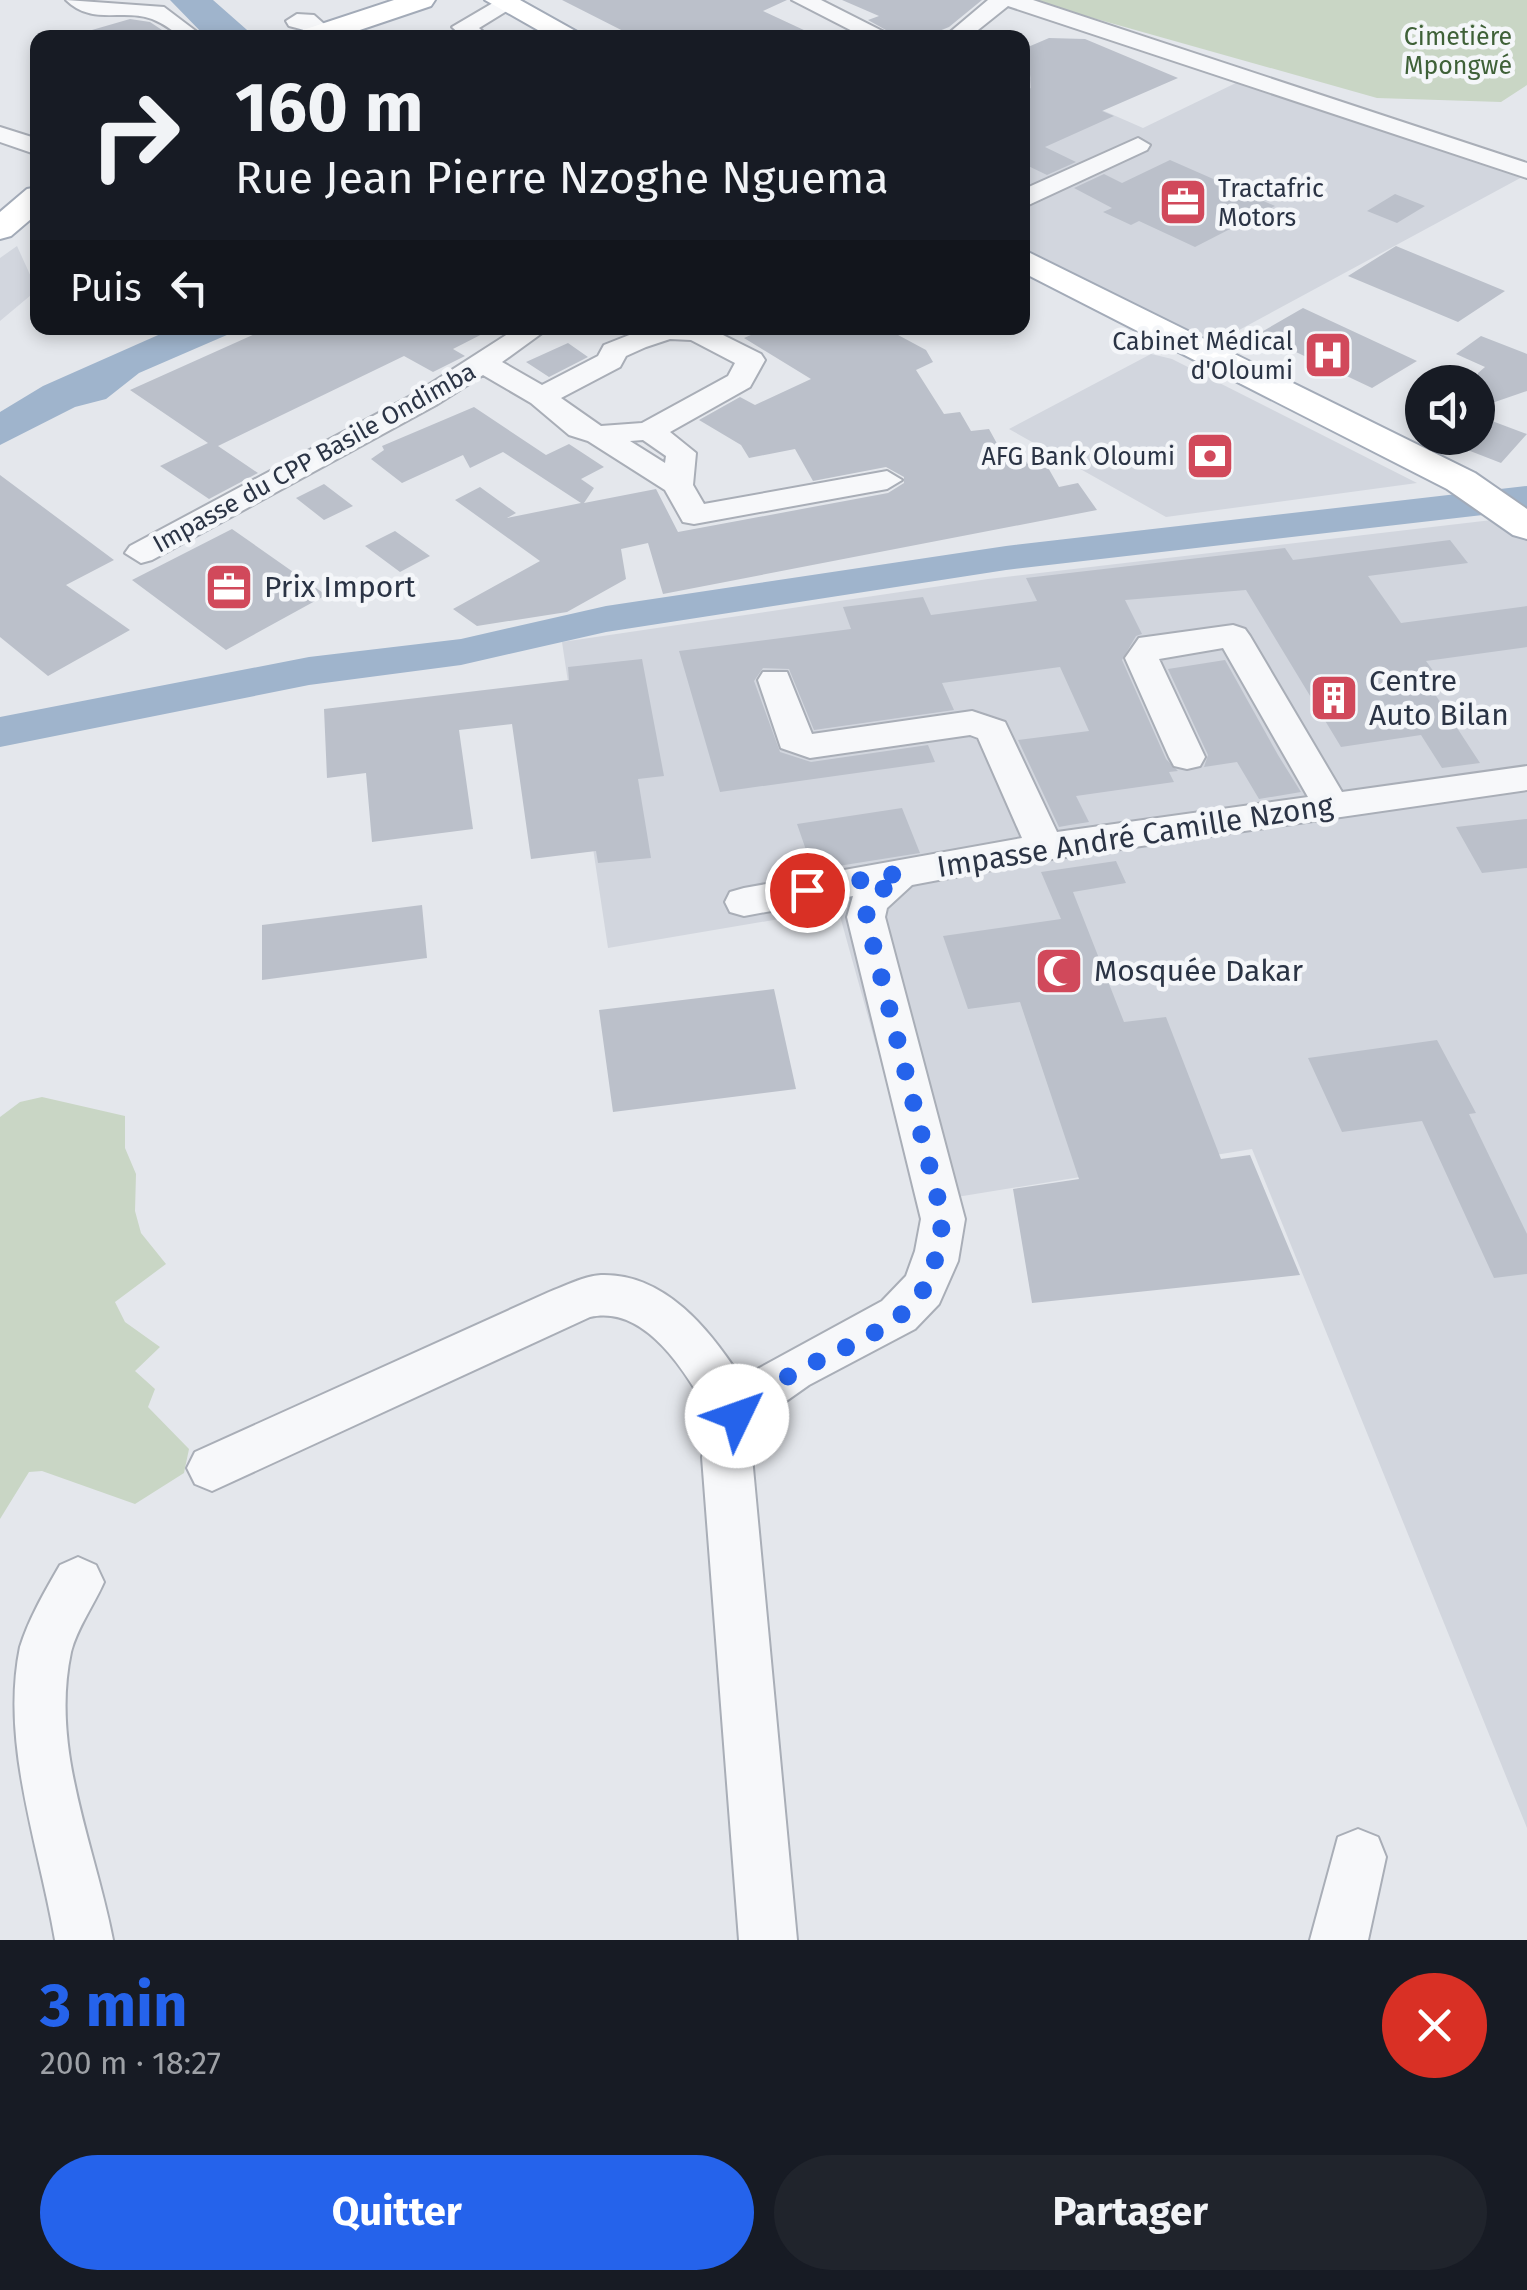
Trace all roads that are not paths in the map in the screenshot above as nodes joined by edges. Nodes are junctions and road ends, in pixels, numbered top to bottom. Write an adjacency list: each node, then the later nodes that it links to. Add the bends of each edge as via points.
1 (77, 0): 7 (street, via 108,12 156,12)
2 (421, 0): 8 (main road)
3 (803, 0): 11 (street)
4 (1002, 0): 12 (street)
5 (1012, 0): 16 (street)
6 (503, 2): 9 (street); 10 (main road)
7 (182, 30)
8 (299, 30)
9 (466, 30)
10 (558, 30)
11 (868, 30)
12 (964, 30)
13 (0, 134): 15 (street)
14 (1138, 144): 17 (street)
15 (30, 145)
16 (1527, 171)
17 (1030, 196)
18 (19, 212): 19 (main road)
19 (0, 244)
20 (1030, 263): 30 (main road, via 1461,481)
21 (524, 335): 24 (street, Impasse du CPP Basile Ondimba)
22 (648, 335): 25 (street)
23 (710, 335): 26 (street, via 751,360 740,381)
24 (484, 362): 25 (street); 31 (street, Impasse du CPP Basile Ondimba)
25 (540, 397): 27 (street, via 580,429)
26 (649, 431): 27 (street); 29 (street, via 681,452)
27 (599, 435): 29 (street)
28 (886, 480): 29 (street, via 694,515)
29 (678, 485)
30 (1527, 526)
31 (142, 552)
32 (775, 680): 36 (street, via 794,740 810,746 972,723 992,730)
33 (1187, 757): 35 (street, via 1142,658 1151,646 1233,636)
34 (1527, 778): 35 (street, Impasse André Camille Nzong)
35 (1331, 805): 36 (street, Impasse André Camille Nzong)
36 (1045, 847): 37 (street, Impasse André Camille Nzong)
37 (901, 873): 38 (street, Impasse André Camille Nzong); 39 (street, via 869,902 866,917 943,1219 934,1266 917,1299 893,1319 760,1390)
38 (744, 902)
39 (737, 1416): 40 (street, via 714,1375 652,1311 600,1294); 44 (street, via 727,1457)
40 (212, 1468)
41 (78, 1582): 43 (street, via 45,1649 37,1703 41,1766)
42 (1358, 1857): 45 (street)
43 (84, 1940)
44 (768, 1940)
45 (1339, 1940)

